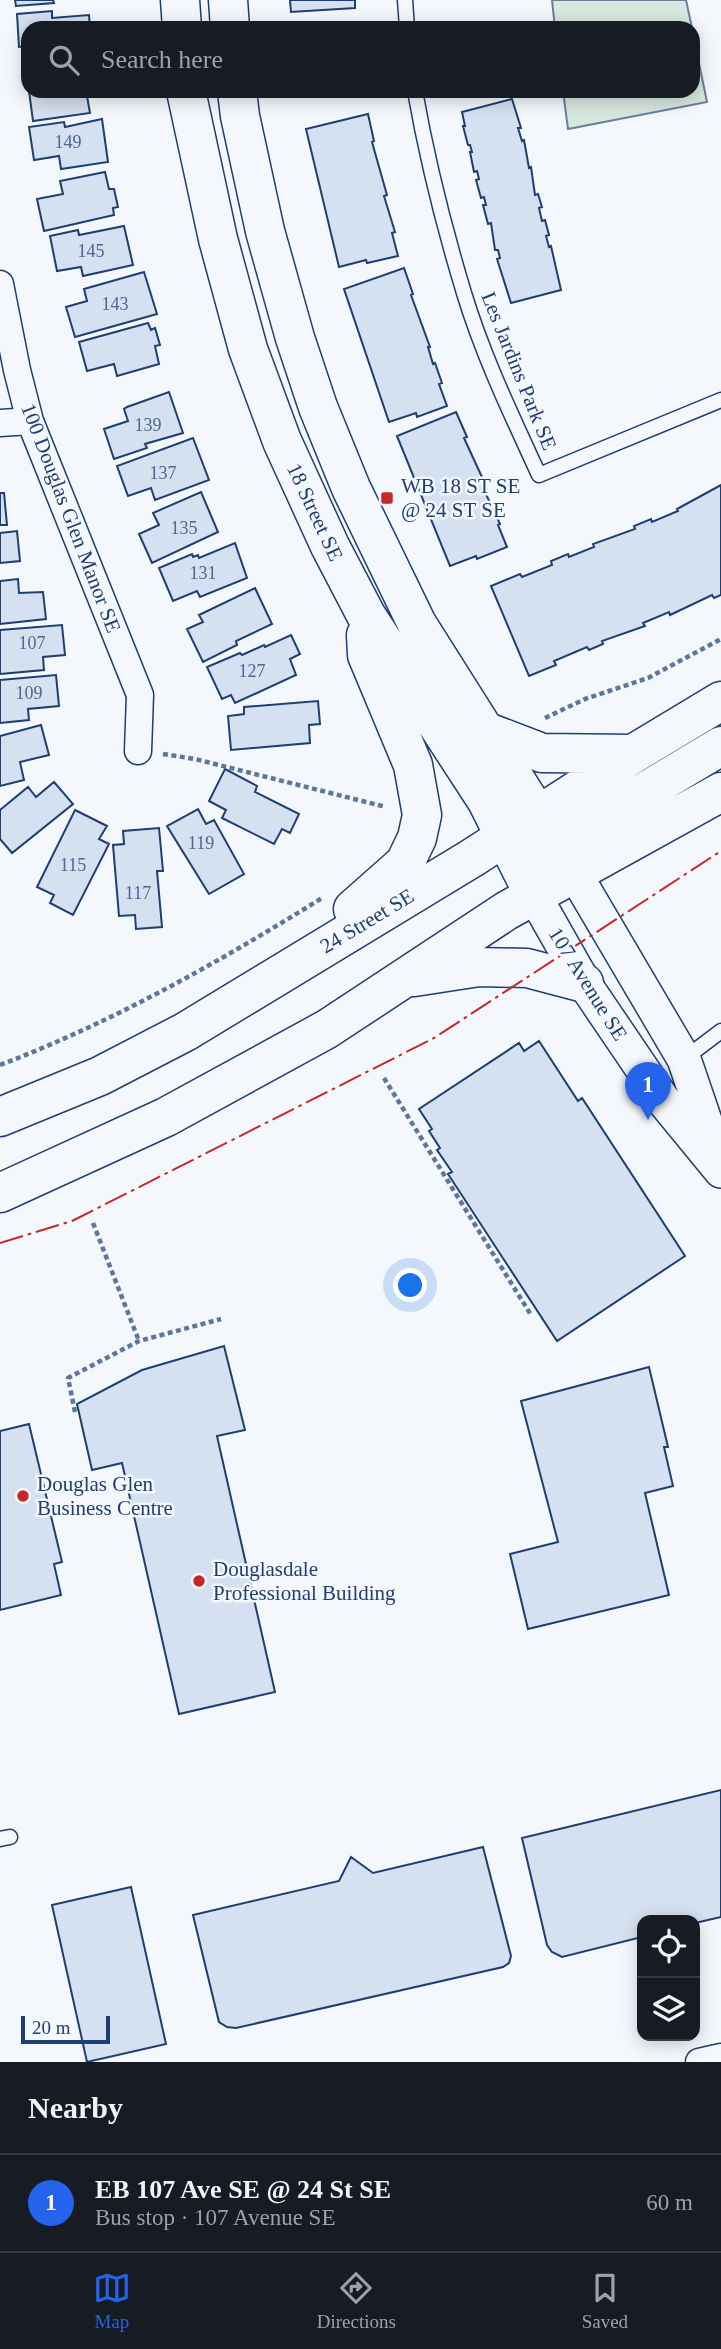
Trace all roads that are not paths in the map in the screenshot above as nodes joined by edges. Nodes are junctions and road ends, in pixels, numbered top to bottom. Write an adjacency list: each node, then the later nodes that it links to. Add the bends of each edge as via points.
1 (180, 0): 4 (main road)
2 (228, 0): 5 (main road)
3 (405, 0): 6 (lane)
4 (182, 21)
5 (230, 21)
6 (406, 21)
7 (188, 98): 14 (main road, 18 Street SE, via 248,349 282,441)
8 (238, 98): 16 (main road, 18 Street SE, via 265,231 318,407 351,488 417,624)
9 (416, 98): 11 (lane, Les Jardins Park SE, via 464,295 540,475)
10 (0, 284): 12 (street, 100 Douglas Glen Manor SE)
11 (721, 400)
12 (30, 421): 13 (street); 18 (street, 100 Douglas Glen Manor SE, via 140,695)
13 (0, 423)
14 (366, 615): 21 (main road, 18 Street SE); 24 (main road, via 367,655 413,765 422,815 417,838 405,863)
15 (721, 701): 19 (main road, 24 Street SE)
16 (482, 730): 19 (main road, via 542,753); 22 (main road, 18 Street SE)
17 (721, 746): 22 (main road)
18 (138, 751)
19 (633, 754): 22 (main road, 24 Street SE)
20 (721, 792): 22 (main road, 24 Street SE)
21 (506, 836): 22 (main road, 24 Street SE); 23 (main road, 18 Street SE); 24 (main road, 24 Street SE)
22 (556, 845): 23 (main road, 24 Street SE); 28 (street, 107 Avenue SE)
23 (534, 895): 25 (main road, 24 Street SE); 26 (street, 107 Avenue SE)
24 (279, 973): 29 (main road, 24 Street SE, via 185,1032 100,1076)
25 (402, 979): 26 (main road, via 479,967 527,968); 31 (main road, 24 Street SE, via 327,1029 166,1118)
26 (584, 982): 30 (street, 107 Avenue SE, via 666,1104)
27 (721, 1031): 28 (lane)
28 (684, 1059): 30 (street, 107 Avenue SE)
29 (0, 1117)
30 (721, 1170)
31 (0, 1193)
32 (721, 2057): 33 (street)
33 (699, 2062)

